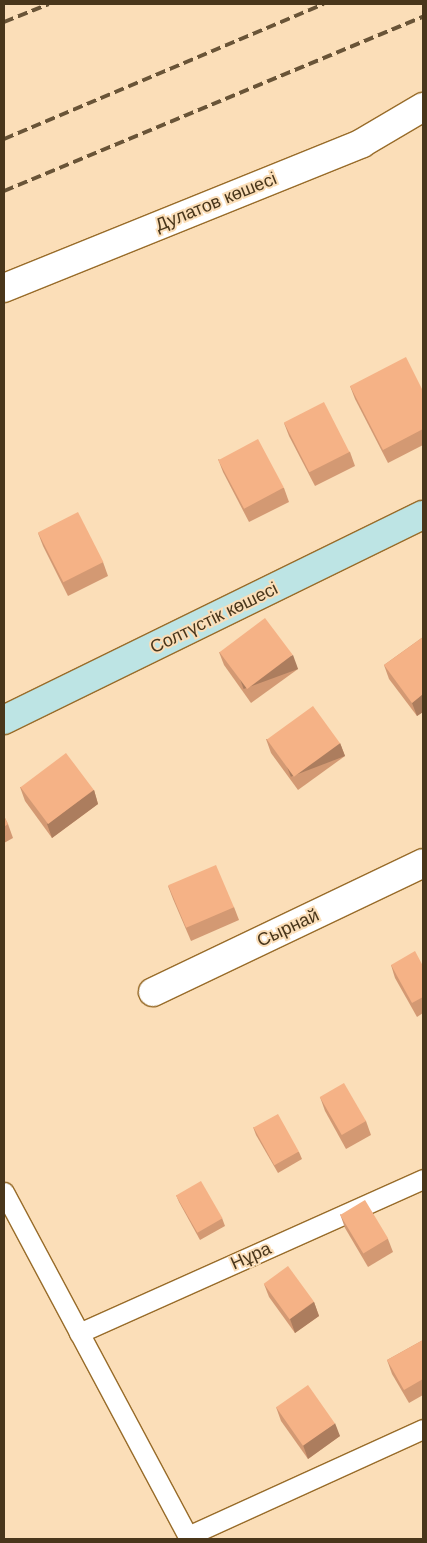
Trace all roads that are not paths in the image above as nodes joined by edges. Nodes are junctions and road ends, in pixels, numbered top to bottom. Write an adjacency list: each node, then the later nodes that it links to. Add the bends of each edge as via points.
1 (423, 107): 2 (street, Дулатов көшесі, via 362,143)
2 (4, 288)
3 (423, 515): 4 (street, Солтүстік көшесі)
4 (4, 720)
5 (423, 863): 6 (street, Сырнай)
6 (153, 992)
7 (423, 1179): 9 (lane, Нұра)
8 (4, 1192): 9 (lane)
9 (79, 1333): 11 (lane)
10 (423, 1429): 11 (lane)
11 (189, 1538)

